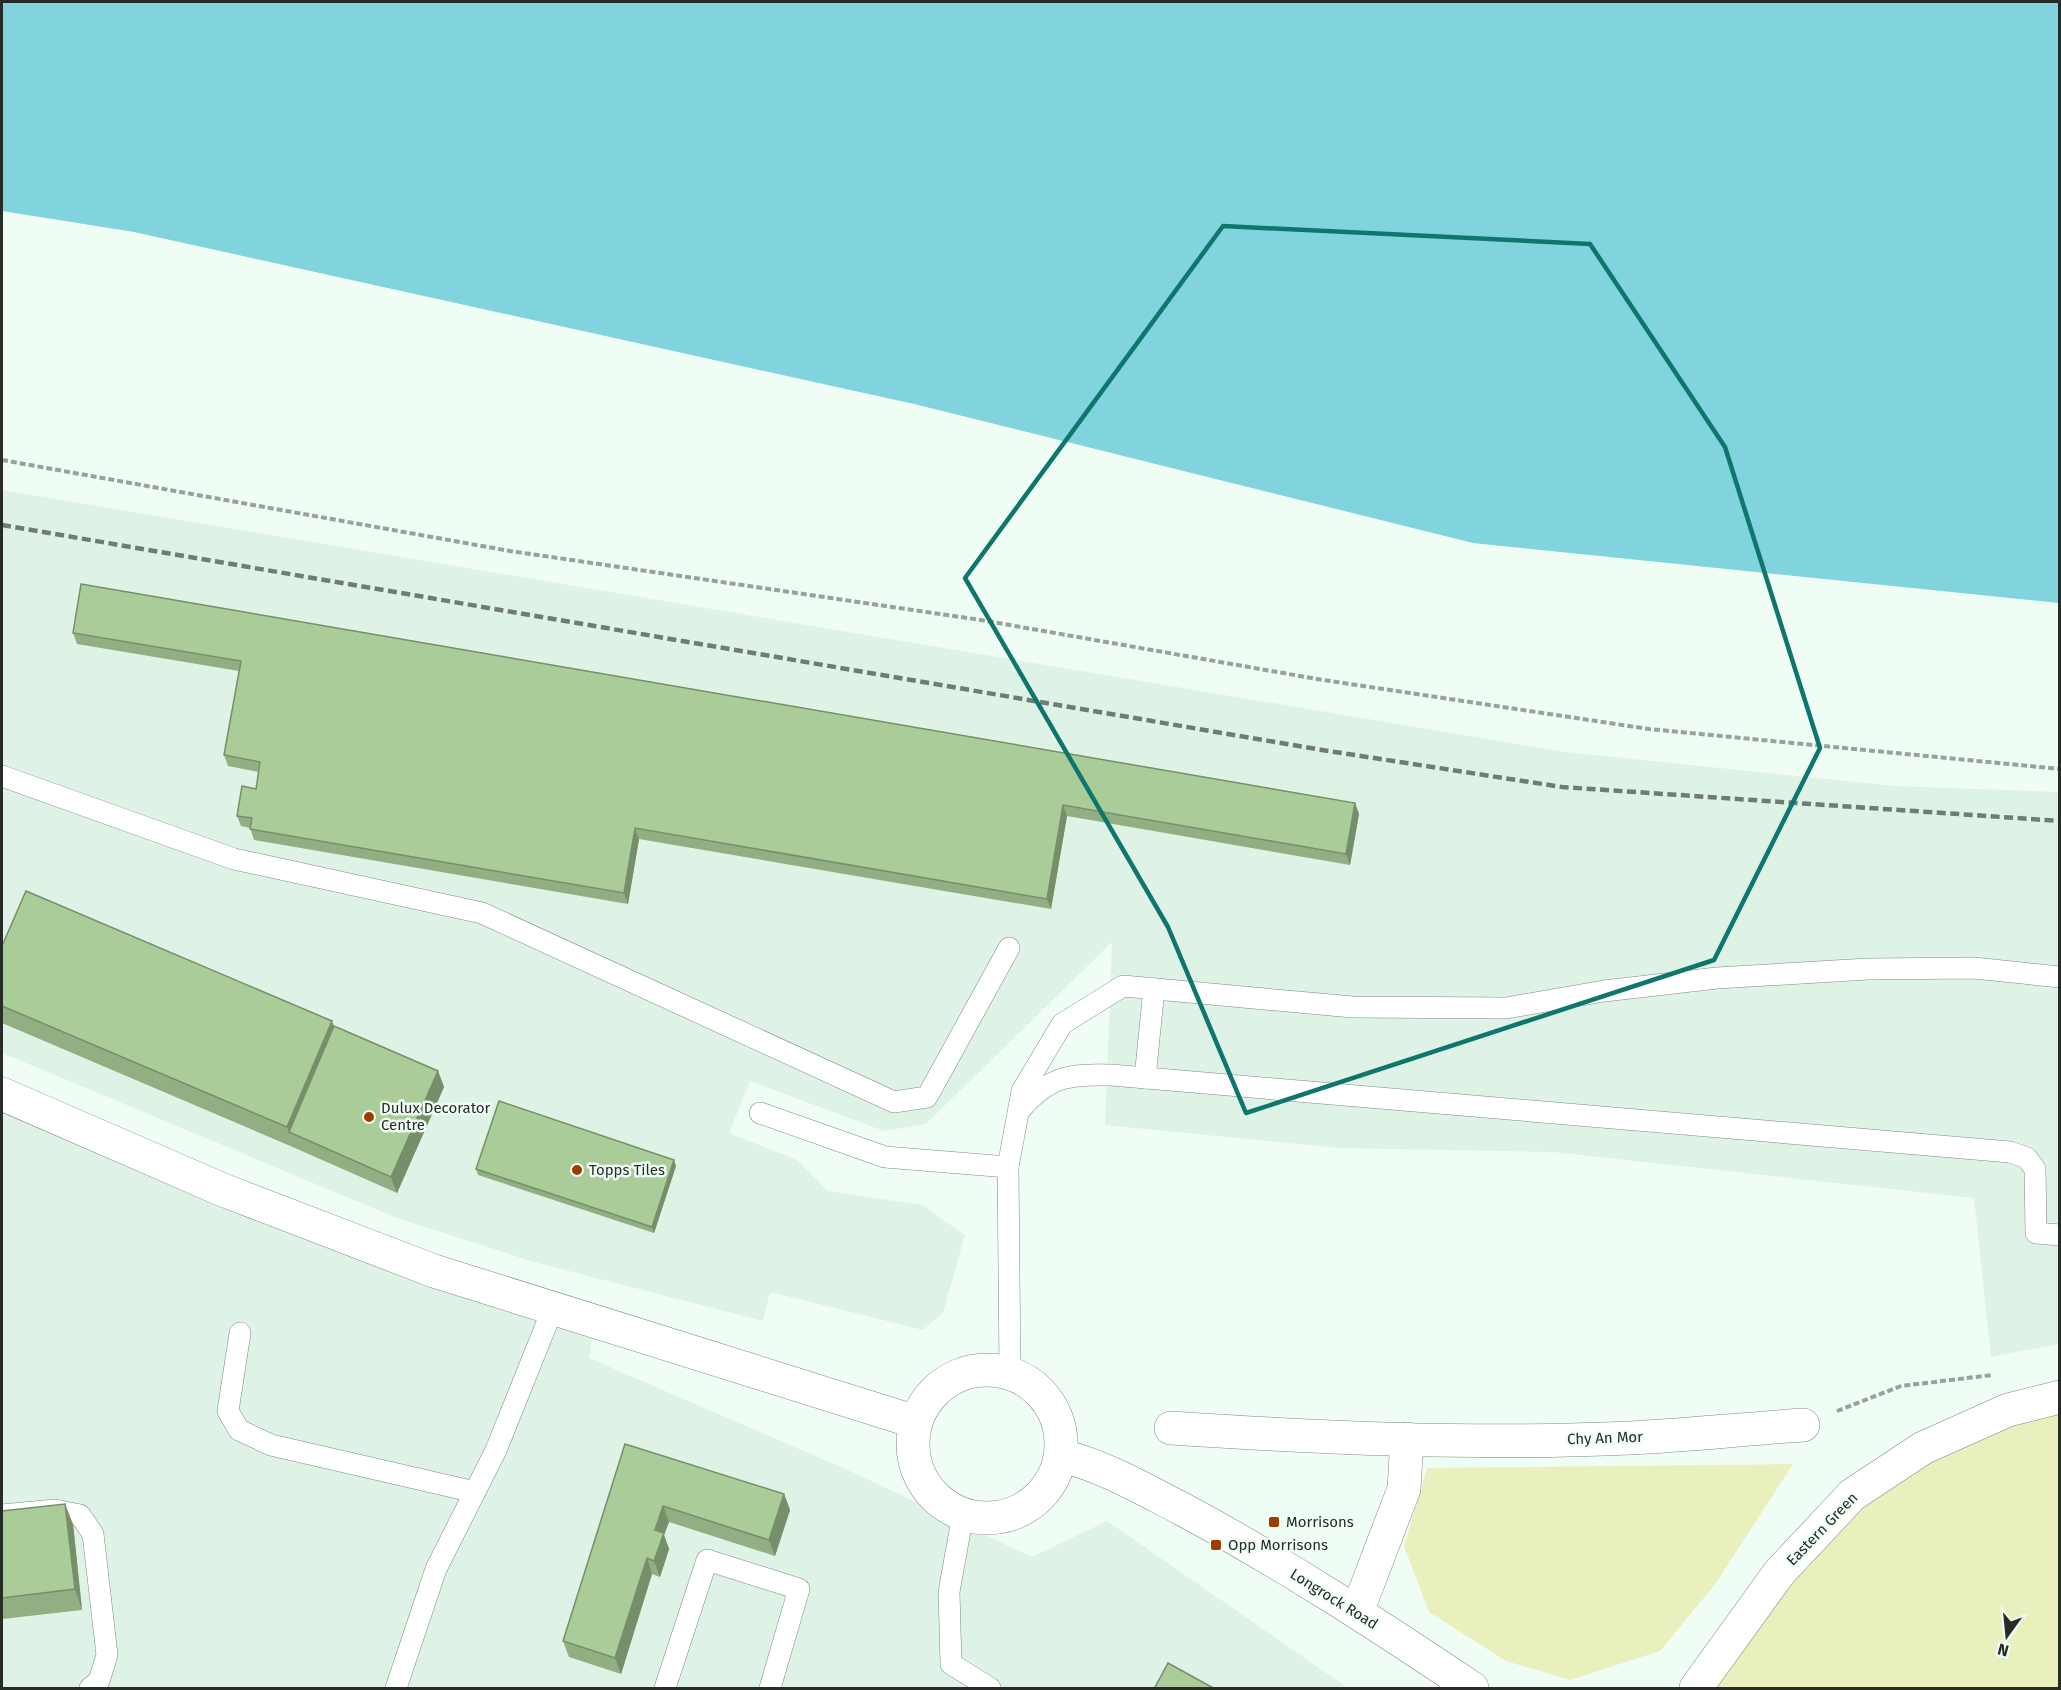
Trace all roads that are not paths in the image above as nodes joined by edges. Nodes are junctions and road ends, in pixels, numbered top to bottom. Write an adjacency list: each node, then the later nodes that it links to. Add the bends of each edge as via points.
1 (2, 776): 2 (lane, via 234,859 482,913 894,1102 927,1097)
2 (1009, 948)
3 (2060, 976): 4 (lane, via 1974,968 1868,969 1717,978 1495,1008 1353,1007)
4 (1154, 988): 5 (lane); 8 (lane, via 1123,986 1062,1024 1022,1090)
5 (1145, 1078): 8 (lane, via 1076,1074 1053,1081 1033,1095); 10 (lane, via 2010,1152 2027,1158 2035,1168 2036,1233)
6 (2, 1094): 11 (main road, via 223,1190 434,1271)
7 (760, 1113): 9 (lane, via 885,1157)
8 (1018, 1113): 9 (lane)
9 (1008, 1167): 13 (lane)
10 (2060, 1235)
11 (553, 1308): 15 (main road); 20 (lane)
12 (240, 1333): 20 (lane, via 228,1411 239,1430 271,1445)
13 (1010, 1372): 15 (main road, via 964,1373 943,1384 926,1401); 19 (main road, via 1040,1391 1053,1411 1059,1421)
14 (2060, 1397): 30 (main road, Eastern Green, via 2008,1410 1923,1448 1852,1495 1779,1573)
15 (916, 1422): 21 (main road, via 913,1444 917,1467 927,1487 943,1503)
16 (1803, 1425): 18 (main road, Chy An Mor, via 1631,1438)
17 (1171, 1428): 18 (main road, Chy An Mor)
18 (1407, 1439): 23 (main road, via 1404,1489)
19 (1062, 1456): 21 (main road, via 1053,1480 1036,1501 1014,1514 989,1518); 23 (main road, Longrock Road, via 1125,1479 1231,1536)
20 (475, 1492): 25 (lane, via 436,1569)
21 (963, 1514): 28 (lane, via 950,1592 951,1664)
22 (2, 1515): 24 (lane, via 55,1510 80,1515 93,1534 107,1655 99,1681)
23 (1357, 1612): 29 (main road, Longrock Road)
24 (90, 1689)
25 (396, 1689)
26 (665, 1689): 27 (lane, via 707,1560 799,1589)
27 (770, 1689)
28 (990, 1689)
29 (1472, 1689)
30 (1696, 1689)

